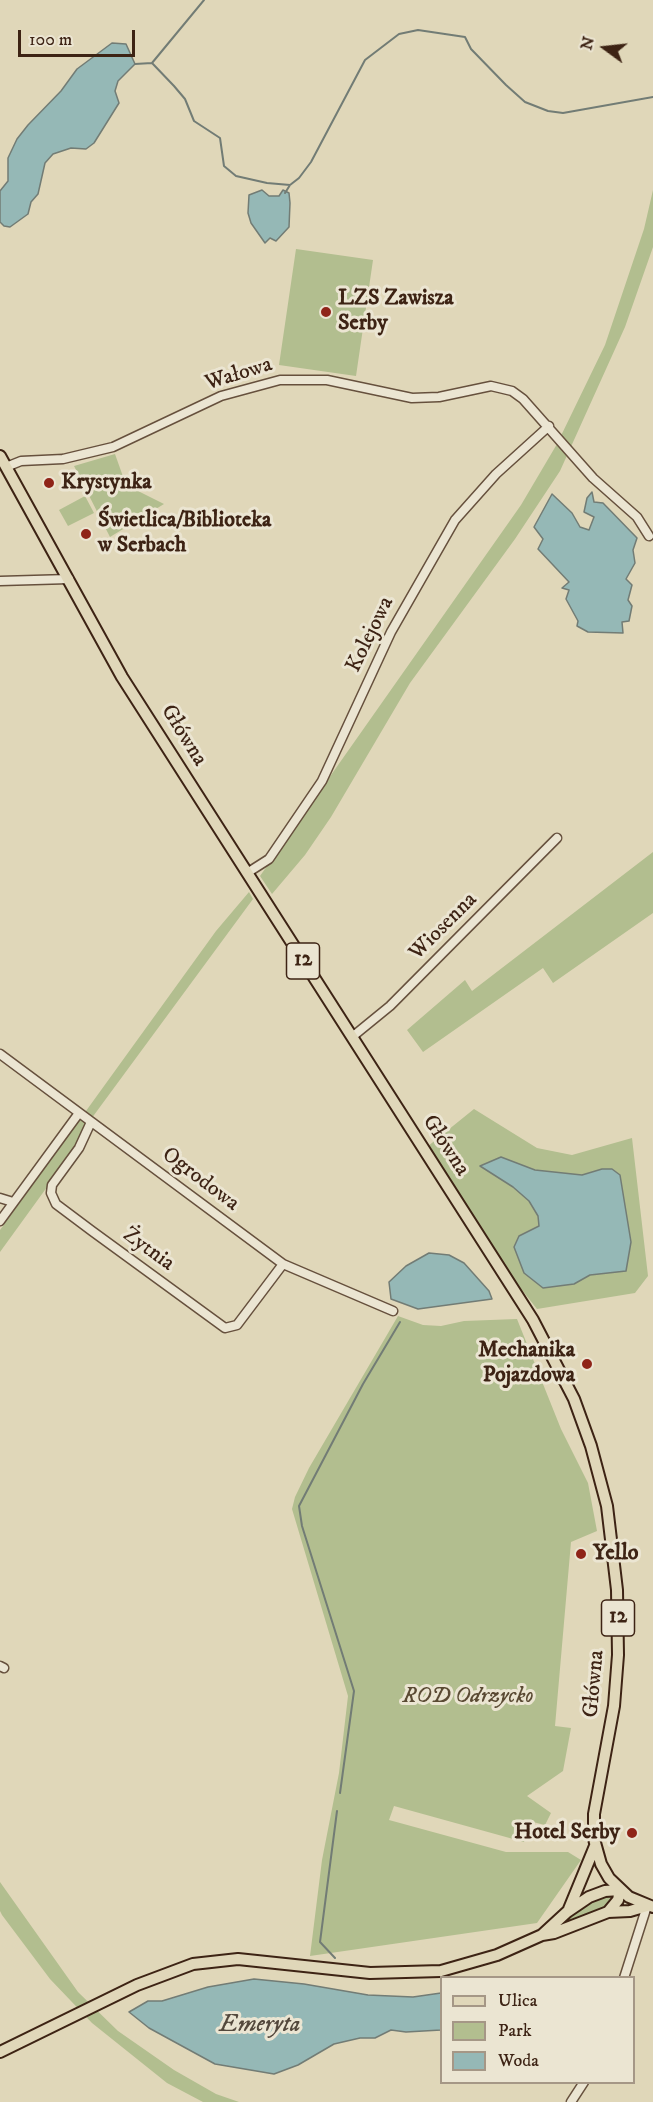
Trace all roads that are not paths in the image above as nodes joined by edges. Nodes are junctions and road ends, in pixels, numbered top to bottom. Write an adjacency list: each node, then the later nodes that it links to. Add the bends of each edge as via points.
1 (549, 426): 3 (street, Wałowa, via 523,399 503,387 481,386 439,397 412,398 327,380 295,378 235,391 113,447 63,459 21,461); 4 (street, Wałowa, via 593,478 637,517); 8 (street, Kolejowa, via 496,474 455,520 391,632 322,781 269,859)
2 (0, 456): 3 (main road, Główna / 12)
3 (6, 467): 5 (main road, Główna / 12)
4 (649, 536)
5 (69, 579): 6 (street); 8 (main road, Główna / 12, via 122,677)
6 (0, 581)
7 (557, 838): 9 (street, Wiosenna, via 422,975)
8 (247, 873): 9 (main road, Główna / 12)
9 (352, 1037): 18 (main road, Główna / 12, via 550,1348 574,1398 598,1470 612,1534 618,1631 614,1706 594,1814)
10 (0, 1054): 11 (street, Ogrodowa)
11 (79, 1113): 12 (street, Ogrodowa); 14 (street)
12 (92, 1122): 16 (street, Ogrodowa); 16 (street, Żytnia, via 52,1185 51,1193 56,1204 92,1231 225,1328 237,1325)
13 (0, 1198): 14 (street)
14 (13, 1202): 15 (street)
15 (0, 1221)
16 (283, 1264): 17 (street, Ogrodowa)
17 (393, 1311)
18 (595, 1846): 19 (main road, Główna / 12, via 604,1871); 21 (main road)
19 (620, 1890): 20 (main road, Główna / 12); 21 (main road, via 601,1892); 22 (main road, via 618,1900)
20 (650, 1906): 22 (main road); 24 (street)
21 (567, 1912): 23 (main road)
22 (608, 1912): 23 (main road)
23 (542, 1935): 25 (main road, via 497,1955 431,1972 370,1973 238,1959 193,1964 126,1990)
24 (624, 1976)
25 (0, 2052)
26 (583, 2084): 27 (street)
27 (571, 2102)

